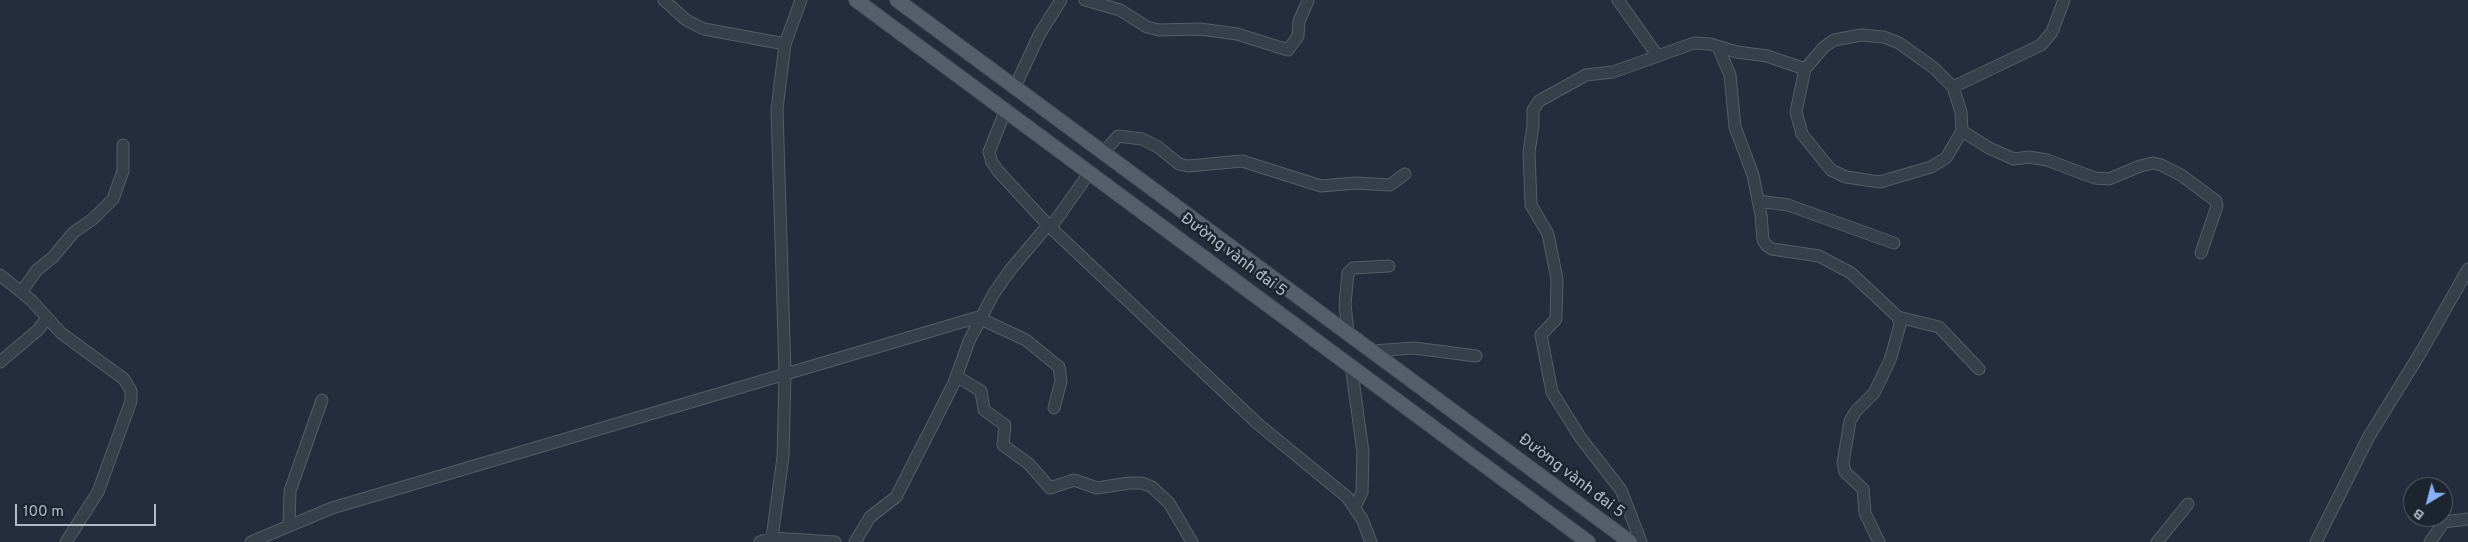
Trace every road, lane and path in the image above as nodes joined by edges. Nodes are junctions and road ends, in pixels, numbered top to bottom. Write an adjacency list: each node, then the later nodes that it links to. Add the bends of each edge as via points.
1 (664, 0): 10 (street, via 686,20 704,29)
2 (801, 0): 10 (street)
3 (856, 0): 16 (main road, Đường vành đai 5)
4 (897, 0): 14 (main road, Đường vành đai 5)
5 (1061, 0): 14 (street, via 1036,41)
6 (1085, 0): 9 (street, via 1120,10 1158,30 1200,29 1237,34 1288,50 1298,36)
7 (1618, 0): 12 (street)
8 (2064, 0): 15 (street, via 2052,32 2041,45)
9 (1308, 1)
10 (785, 44): 40 (street, via 777,125)
11 (1718, 47): 12 (street, via 1694,43); 13 (street, via 1776,58); 22 (street, via 1730,75 1734,127 1753,175)
12 (1657, 55): 57 (street, via 1613,72 1586,75 1539,101 1533,110 1529,152 1531,205 1548,234 1556,279 1556,319 1540,335 1552,392 1580,437 1621,490)
13 (1805, 69): 15 (street, via 1834,40 1861,35 1884,37 1917,54); 17 (street, via 1796,112 1798,124 1802,134 1835,174 1880,182 1931,167 1946,158)
14 (1015, 87): 19 (main road, Đường vành đai 5)
15 (1953, 88): 17 (street, via 1961,112)
16 (1006, 109): 20 (main road, Đường vành đai 5); 23 (street, via 990,145 992,162)
17 (1962, 130): 25 (street, via 1989,148 2014,159 2047,160 2095,178 2109,179 2154,163 2181,175 2208,193 2218,206)
18 (123, 145): 30 (street, via 123,171 113,199 74,232 37,270)
19 (1104, 152): 21 (street, via 1118,136 1142,138 1179,164 1242,161 1321,186 1356,183 1390,186); 34 (main road, Đường vành đai 5)
20 (1090, 172): 23 (street); 38 (main road, Đường vành đai 5)
21 (1405, 174)
22 (1758, 201): 24 (street, via 1788,205); 33 (street, via 1766,245 1772,249 1819,256 1851,273)
23 (1049, 226): 31 (street, via 1011,269); 45 (street, via 1263,428 1337,488)
24 (1894, 243)
25 (2201, 253)
26 (1389, 266): 34 (street, via 1353,268 1348,273 1345,304)
27 (2468, 269): 29 (street)
28 (0, 275): 30 (street)
29 (2465, 282): 60 (street, via 2368,438)
30 (21, 292): 32 (street)
31 (982, 317): 40 (street); 41 (street); 43 (street, via 1026,340 1059,367 1061,382)
32 (47, 318): 37 (street, via 38,330); 49 (street, via 60,333 124,379 131,391 98,492)
33 (1898, 318): 39 (street, via 1939,327); 58 (street, via 1899,333 1890,360 1874,393 1850,421 1843,463 1845,472 1863,489 1865,513)
34 (1348, 333): 35 (main road, Đường vành đai 5)
35 (1372, 351): 36 (street, via 1414,348); 56 (main road, Đường vành đai 5)
36 (1476, 356)
37 (0, 362)
38 (1351, 366): 45 (street, via 1363,452 1362,492); 55 (main road, Đường vành đai 5)
39 (1979, 370)
40 (785, 373): 47 (street, via 332,508); 48 (street, via 783,457)
41 (956, 376): 52 (street, via 896,497 870,517); 53 (street, via 981,390 984,410 1005,425 1003,445 1029,464 1050,488 1074,480 1097,488 1142,483 1152,487 1169,503)
42 (322, 400): 47 (street, via 290,490)
43 (1054, 408)
44 (2188, 504): 59 (street)
45 (1355, 507): 54 (street)
46 (2468, 519): 61 (street, via 2444,522)
47 (289, 526): 50 (street)
48 (766, 540): 51 (street)
49 (66, 542)
50 (251, 542)
51 (835, 542)
52 (854, 542)
53 (1192, 542)
54 (1371, 542)
55 (1588, 542)
56 (1630, 542)
57 (1641, 542)
58 (1879, 542)
59 (2157, 542)
60 (2316, 542)
61 (2430, 542)

